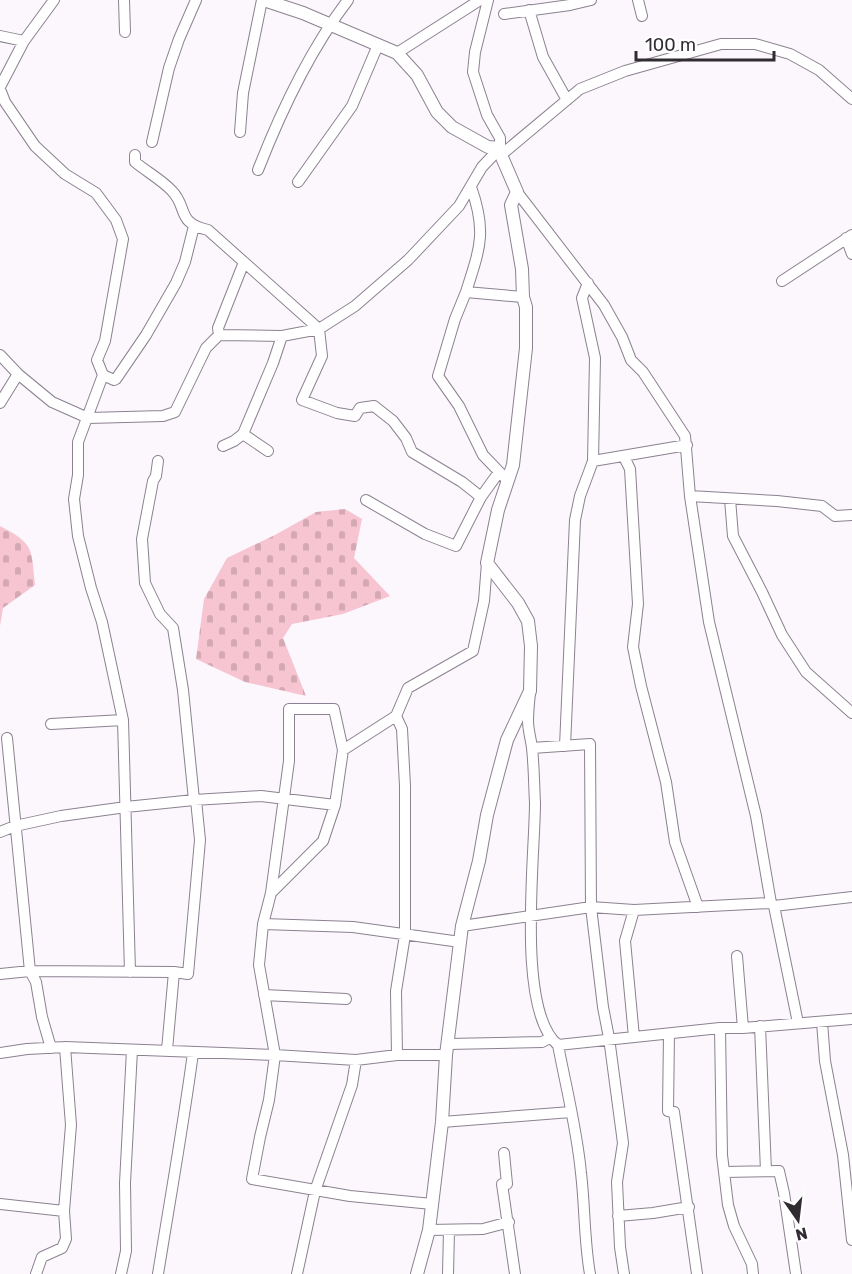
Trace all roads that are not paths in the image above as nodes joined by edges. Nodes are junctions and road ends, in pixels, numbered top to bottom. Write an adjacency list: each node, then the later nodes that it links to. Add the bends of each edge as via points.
1 (54, 0): 16 (street)
2 (124, 0): 14 (street)
3 (196, 0): 24 (street, via 169,68)
4 (263, 0): 13 (street); 23 (street, via 243,93)
5 (348, 0): 13 (street)
6 (480, 0): 18 (street)
7 (488, 0): 25 (street, via 473,72 487,115 500,138)
8 (591, 0): 10 (street)
9 (638, 0): 12 (street)
10 (529, 10): 11 (street); 21 (street, via 543,57)
11 (504, 14)
12 (642, 16)
13 (329, 25): 17 (street); 27 (street, via 289,98)
14 (125, 32)
15 (0, 36): 16 (street)
16 (24, 41): 19 (street)
17 (378, 45): 18 (street); 28 (street, via 352,106)
18 (397, 53): 25 (street, via 417,75 437,112 452,127)
19 (0, 88): 22 (street)
20 (852, 99): 21 (street, via 819,70 790,54 755,44 721,44 644,65 580,89)
21 (567, 100): 25 (street)
22 (3, 105): 44 (street, via 35,146 66,174 96,193 116,220 123,239 105,341 97,360)
23 (240, 132)
24 (152, 142)
25 (501, 152): 29 (street, via 482,167); 30 (street)
26 (135, 155): 31 (street, via 135,162 174,192 185,218)
27 (258, 170)
28 (298, 182)
29 (471, 187): 37 (street, via 482,231); 39 (street, via 459,206 408,260 355,306)
30 (517, 192): 36 (street); 38 (street, via 511,205)
31 (196, 227): 34 (street, via 208,230); 44 (street, via 176,283 146,335 116,379)
32 (849, 236): 33 (street); 35 (street)
33 (852, 254)
34 (244, 262): 39 (street); 40 (street, via 218,328)
35 (782, 281)
36 (588, 283): 48 (street, via 622,337 631,360 643,372); 53 (street, via 582,298 595,358)
37 (466, 292): 38 (street); 54 (street, via 438,376 459,406 483,455)
38 (523, 297): 54 (street, via 526,348 513,465)
39 (319, 329): 41 (street); 56 (street, via 322,356 302,400 355,416 360,408 374,406 393,421 412,452)
40 (219, 335): 41 (street); 46 (street, via 206,348 175,412 163,416)
41 (282, 336): 47 (street)
42 (0, 356): 43 (street)
43 (18, 374): 45 (street); 46 (street, via 52,402)
44 (103, 375): 46 (street)
45 (0, 403)
46 (88, 418): 64 (street, via 78,442 74,499 78,536)
47 (243, 434): 49 (street); 50 (street)
48 (687, 445): 51 (street); 55 (street)
49 (223, 446)
50 (268, 451)
51 (624, 457): 53 (street); 80 (street, via 630,469 638,604 633,648 666,782 675,842)
52 (158, 461): 70 (street, via 142,539 145,583 160,614 172,628)
53 (593, 461): 67 (street, via 579,496 575,520)
54 (503, 476): 56 (street); 60 (street)
55 (690, 496): 57 (street); 78 (street, via 709,622 756,816)
56 (481, 497): 58 (street, via 456,546 425,534)
57 (730, 499): 59 (street, via 822,506 835,516); 62 (street, via 733,536 782,635 806,672)
58 (366, 500)
59 (852, 515)
60 (487, 563): 61 (street, via 528,621); 63 (street, via 484,601 473,651 408,688)
61 (530, 691): 68 (street, via 528,722); 84 (street, via 507,740)
62 (852, 713)
63 (396, 716): 69 (street); 85 (street, via 402,729 405,786)
64 (123, 720): 65 (street); 73 (street)
65 (51, 724)
66 (7, 738): 74 (street)
67 (565, 746): 68 (street); 79 (street, via 590,744)
68 (532, 748): 82 (street, via 535,804)
69 (343, 750): 71 (street, via 334,710 289,709); 72 (street)
70 (195, 800): 71 (street, via 261,796); 73 (street); 90 (street, via 200,840 188,974)
71 (283, 800): 72 (street); 76 (street)
72 (335, 805): 76 (street, via 323,841)
73 (126, 807): 74 (street); 89 (street)
74 (15, 826): 75 (street); 88 (street)
75 (0, 832)
76 (271, 893): 83 (street)
77 (852, 897): 78 (street)
78 (772, 904): 80 (street); 96 (street)
79 (591, 907): 81 (street); 82 (street); 102 (street)
80 (698, 907): 81 (street)
81 (634, 910): 101 (street, via 625,941)
82 (530, 915): 84 (street); 103 (street, via 540,1016)
83 (263, 924): 85 (street, via 353,927); 92 (street, via 259,965)
84 (462, 926): 86 (street)
85 (405, 935): 86 (street); 112 (street, via 396,991)
86 (460, 942): 108 (street)
87 (737, 956): 99 (street)
88 (30, 971): 89 (street); 91 (street); 105 (street)
89 (130, 972): 90 (street)
90 (174, 972): 107 (street)
91 (0, 974)
92 (264, 995): 93 (street); 111 (street)
93 (345, 999)
94 (852, 1019): 95 (street)
95 (822, 1022): 96 (street); 117 (street, via 825,1061)
96 (798, 1023): 97 (street)
97 (760, 1026): 99 (street); 118 (street)
98 (720, 1028): 99 (street); 100 (street); 119 (street)
99 (743, 1028)
100 (669, 1034): 101 (street); 123 (street, via 668,1111 674,1112)
101 (634, 1037): 102 (street)
102 (609, 1038): 103 (street); 125 (street, via 623,1143 617,1182)
103 (554, 1042): 108 (street); 114 (street)
104 (65, 1047): 105 (street); 106 (street); 124 (street, via 71,1125)
105 (51, 1048): 109 (street)
106 (132, 1050): 107 (street); 131 (street, via 126,1251)
107 (167, 1050): 110 (street)
108 (447, 1050): 112 (street); 115 (street)
109 (0, 1053)
110 (193, 1053): 111 (street); 132 (street)
111 (275, 1055): 113 (street); 120 (street, via 252,1179)
112 (397, 1055): 113 (street)
113 (356, 1060): 120 (street, via 352,1085)
114 (571, 1112): 115 (street); 137 (street, via 581,1170)
115 (442, 1122): 122 (street)
116 (504, 1153): 126 (street, via 507,1184 502,1184)
117 (847, 1154): 129 (street)
118 (766, 1171): 119 (street); 141 (street, via 778,1171 780,1175)
119 (724, 1172): 140 (street, via 728,1205)
120 (315, 1191): 122 (street); 133 (street)
121 (0, 1204): 124 (street)
122 (432, 1204): 127 (street)
123 (689, 1207): 125 (street); 139 (street)
124 (64, 1211): 130 (street, via 66,1239 62,1248 42,1257)
125 (618, 1216): 138 (street)
126 (508, 1222): 128 (street, via 483,1229); 136 (street)
127 (429, 1230): 128 (street); 134 (street)
128 (449, 1231): 135 (street)
129 (852, 1240)
130 (36, 1274)
131 (121, 1274)
132 (158, 1274)
133 (297, 1274)
134 (417, 1274)
135 (448, 1274)
136 (515, 1274)
137 (590, 1274)
138 (624, 1274)
139 (697, 1274)
140 (753, 1274)
141 (796, 1274)

